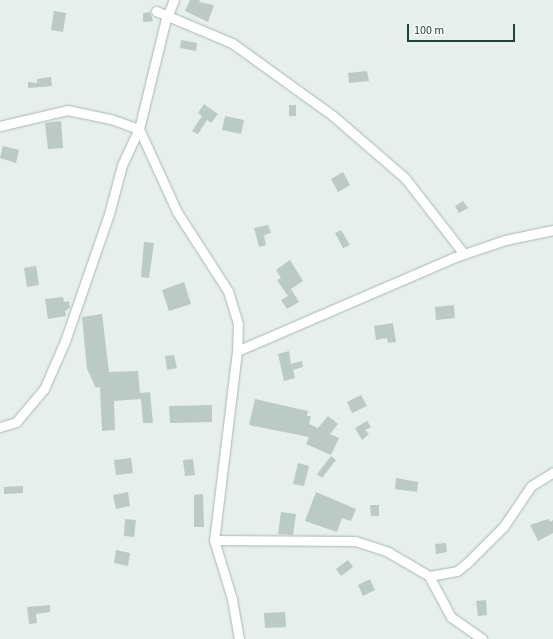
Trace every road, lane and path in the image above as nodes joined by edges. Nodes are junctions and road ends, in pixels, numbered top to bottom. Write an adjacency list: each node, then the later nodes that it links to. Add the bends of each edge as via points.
1 (174, 0): 3 (street)
2 (156, 11): 3 (street)
3 (168, 15): 5 (street); 7 (street, via 232,43 332,115 405,178)
4 (0, 126): 5 (street, via 68,110)
5 (139, 128): 8 (street, via 177,212 228,291 238,324); 9 (street, via 122,165 109,214 65,341 44,389 16,422)
6 (553, 230): 7 (street, via 505,240)
7 (464, 254): 8 (street)
8 (237, 350): 11 (street)
9 (0, 427)
10 (553, 472): 12 (street, via 531,486 504,526 462,567 457,571)
11 (214, 540): 12 (street, via 355,541 388,552); 13 (street, via 232,599)
12 (429, 576): 14 (street, via 451,618)
13 (239, 639)
14 (482, 639)

